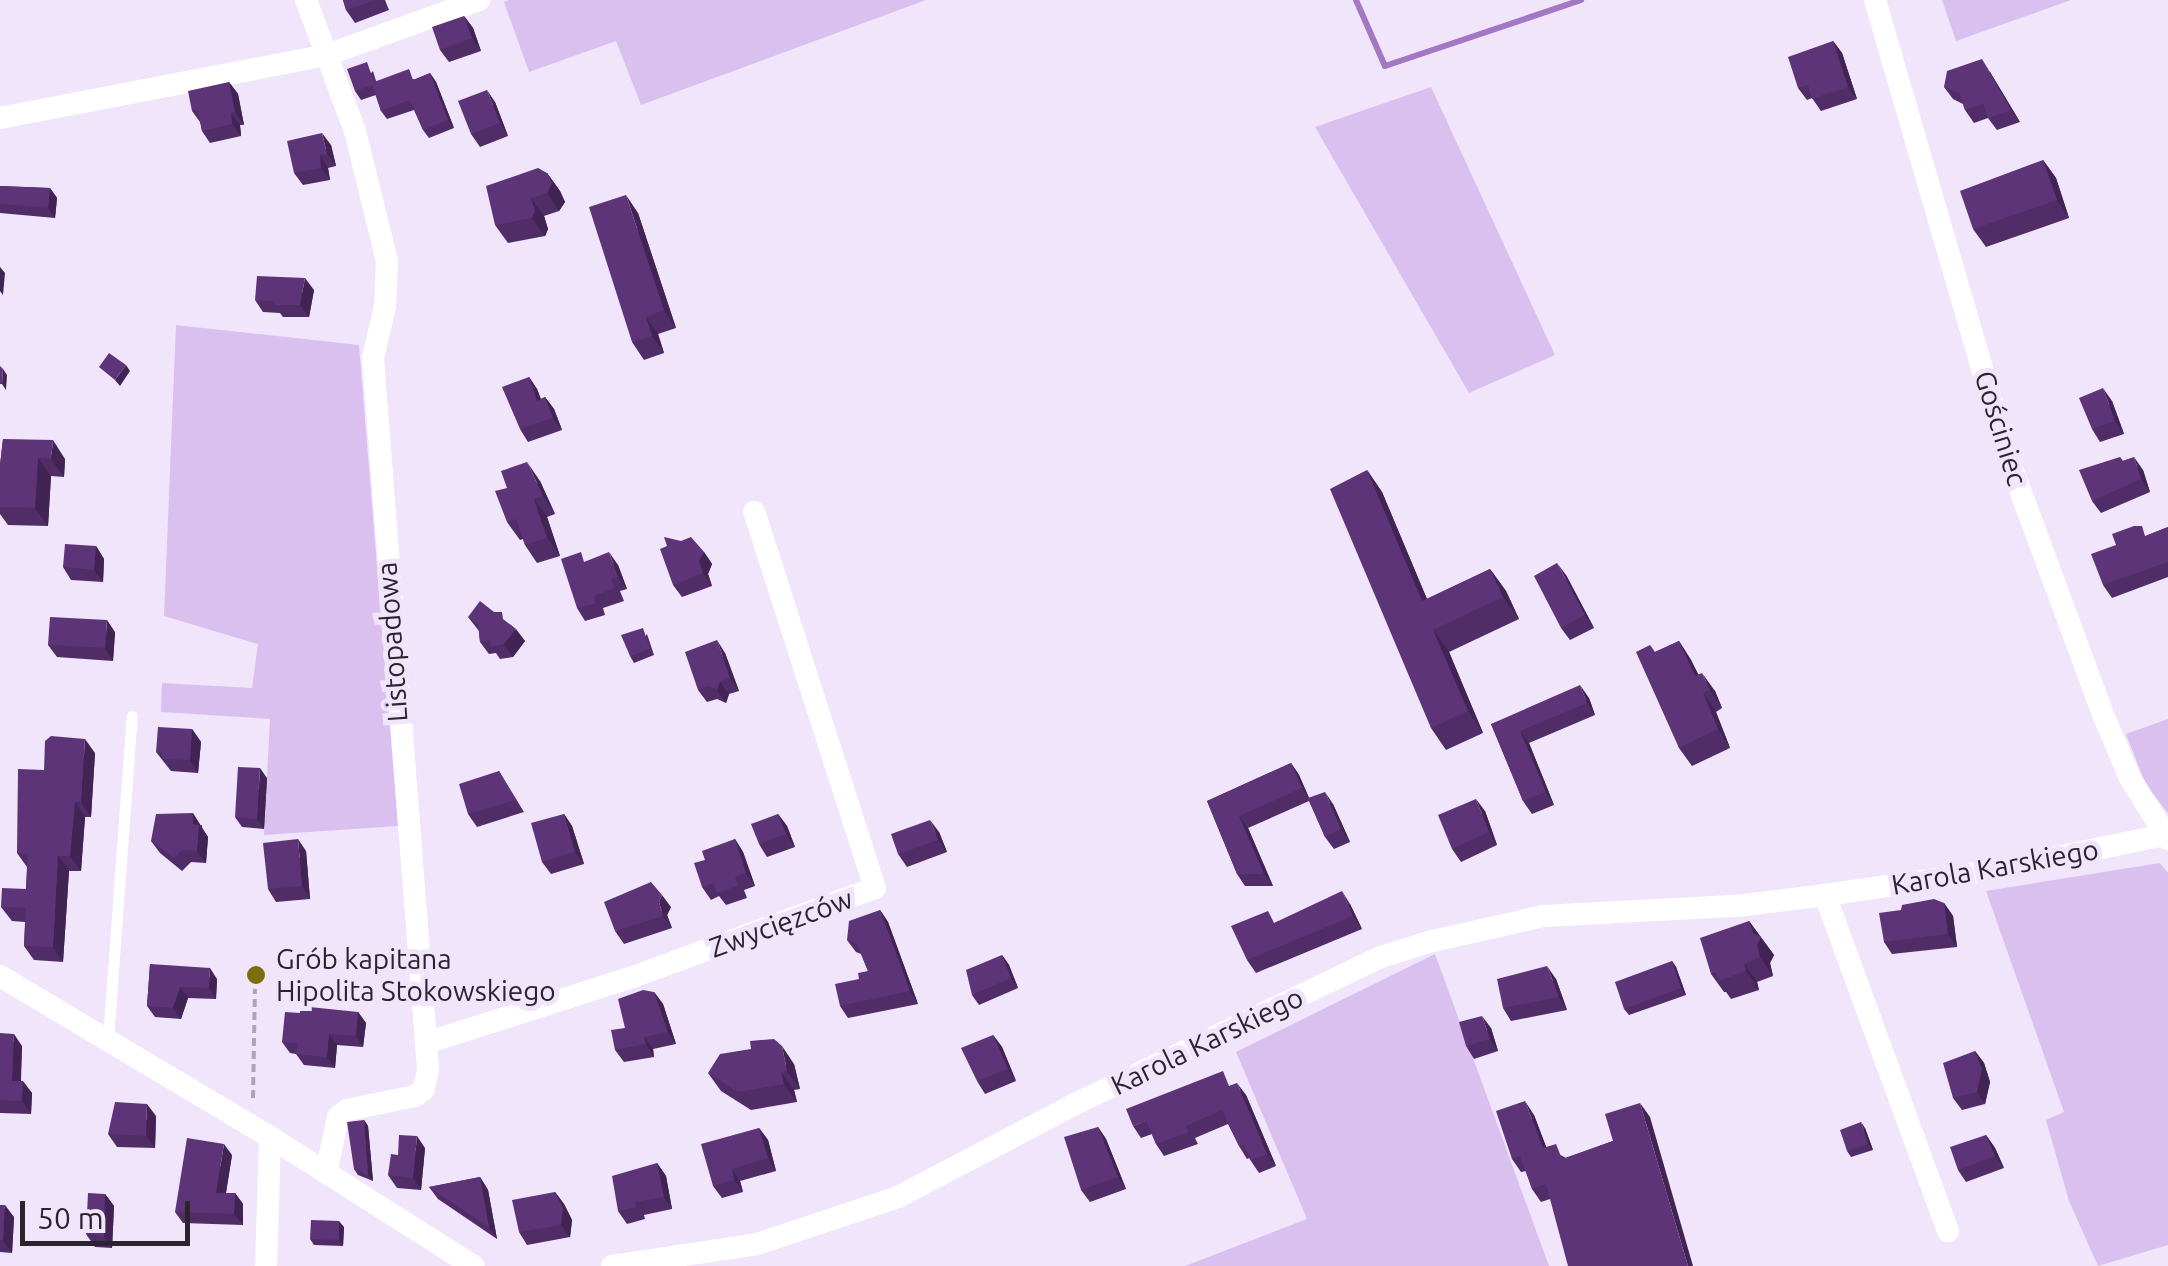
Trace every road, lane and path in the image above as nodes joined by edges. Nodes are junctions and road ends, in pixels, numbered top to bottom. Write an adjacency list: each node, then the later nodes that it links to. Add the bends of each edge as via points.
1 (306, 0): 4 (street, Listopadowa)
2 (479, 0): 4 (street)
3 (1876, 0): 8 (street, Gościniec, via 2006,452 2130,778)
4 (326, 55): 5 (street); 13 (street, Listopadowa, via 355,131 387,262 373,358)
5 (0, 118)
6 (754, 512): 13 (street, Zwycięzców, via 875,888 633,978)
7 (132, 716): 12 (lane)
8 (2166, 837): 9 (street, Karola Karskiego)
9 (1825, 896): 17 (street); 20 (street, Karola Karskiego, via 1543,916 1428,942 1360,967 1073,1105 898,1198 757,1244)
10 (0, 976): 12 (street)
11 (256, 986): 14 (path, via 253,1097)
12 (108, 1043): 14 (street)
13 (426, 1043): 16 (street, Listopadowa, via 424,1089 405,1100 347,1110 334,1128)
14 (242, 1121): 15 (street)
15 (270, 1137): 16 (street); 18 (street)
16 (326, 1173): 19 (street)
17 (1948, 1231)
18 (266, 1266)
19 (472, 1266)
20 (612, 1266)

